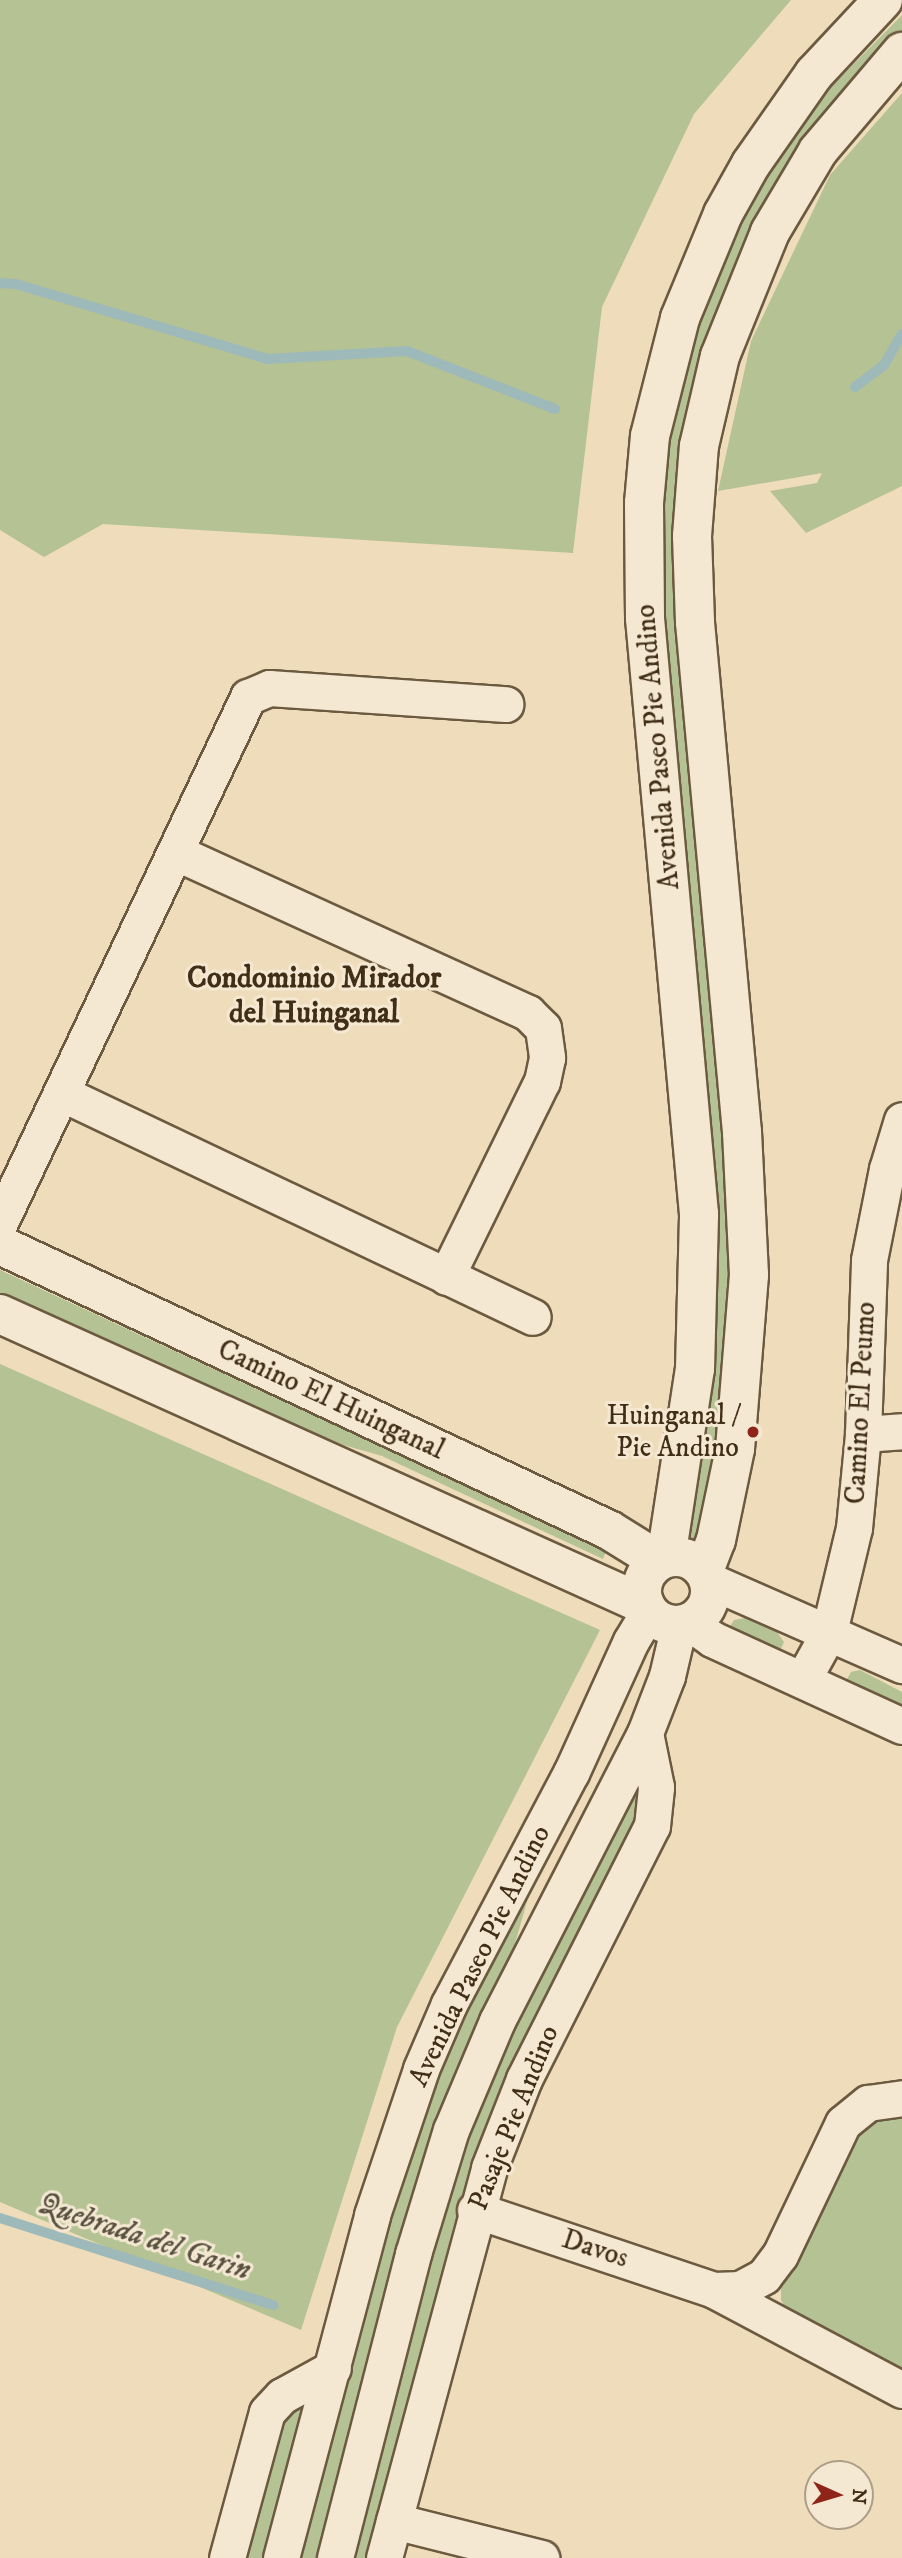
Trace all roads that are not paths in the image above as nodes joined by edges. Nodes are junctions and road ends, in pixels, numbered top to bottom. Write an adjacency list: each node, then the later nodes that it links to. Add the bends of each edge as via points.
1 (883, 0): 14 (street, Avenida Paseo Pie Andino, via 849,33 782,116 723,214 680,318 650,436 644,503 645,618 699,1214 695,1369)
2 (902, 52): 15 (street, Avenida Paseo Pie Andino, via 818,151 770,232 723,345 699,446 692,536 695,622 742,1132 749,1275 735,1449)
3 (505, 704): 4 (street, via 269,688 248,697)
4 (175, 852): 5 (street); 9 (street, via 528,1013 543,1028 547,1058 542,1081)
5 (61, 1093): 7 (street); 9 (street)
6 (902, 1120): 13 (street, Camino El Peumo, via 869,1260)
7 (0, 1222)
8 (0, 1245): 14 (street, Camino El Huinganal)
9 (446, 1277): 11 (street)
10 (0, 1314): 16 (street, Camino El Huinganal)
11 (533, 1317)
12 (902, 1431): 13 (street)
13 (863, 1434): 17 (street, Camino El Peumo, via 854,1528)
14 (663, 1559): 15 (street, via 691,1560); 16 (street, via 646,1575)
15 (706, 1575): 16 (street, via 707,1605); 17 (street)
16 (665, 1616): 19 (street, Camino El Huinganal); 21 (street, Avenida Paseo Pie Andino, via 667,1676); 27 (street, Avenida Paseo Pie Andino, via 631,1641 571,1773 460,1983 421,2069 372,2215)
17 (829, 1632): 18 (street); 19 (street, Camino El Peumo)
18 (902, 1665)
19 (803, 1679): 20 (street, Camino El Huinganal)
20 (902, 1726)
21 (645, 1733): 23 (street, Pasaje Pie Andino, via 656,1787 645,1846 524,2079); 32 (street, Avenida Paseo Pie Andino, via 497,2021 451,2130 413,2254)
22 (902, 2098): 24 (street, via 868,2103 843,2123)
23 (475, 2210): 25 (street, Davos); 29 (street, Pasaje Pie Andino)
24 (773, 2267): 25 (street, Davos, via 752,2284); 26 (street, via 772,2296)
25 (714, 2290): 26 (street, Davos)
26 (793, 2333): 28 (street, Davos)
27 (332, 2368): 30 (street, via 282,2396 267,2412); 31 (street, Avenida Paseo Pie Andino)
28 (902, 2390)
29 (394, 2521): 33 (street, Pasaje Pie Andino); 34 (street)
30 (227, 2558)
31 (281, 2558)
32 (335, 2558)
33 (384, 2558)
34 (541, 2558)

